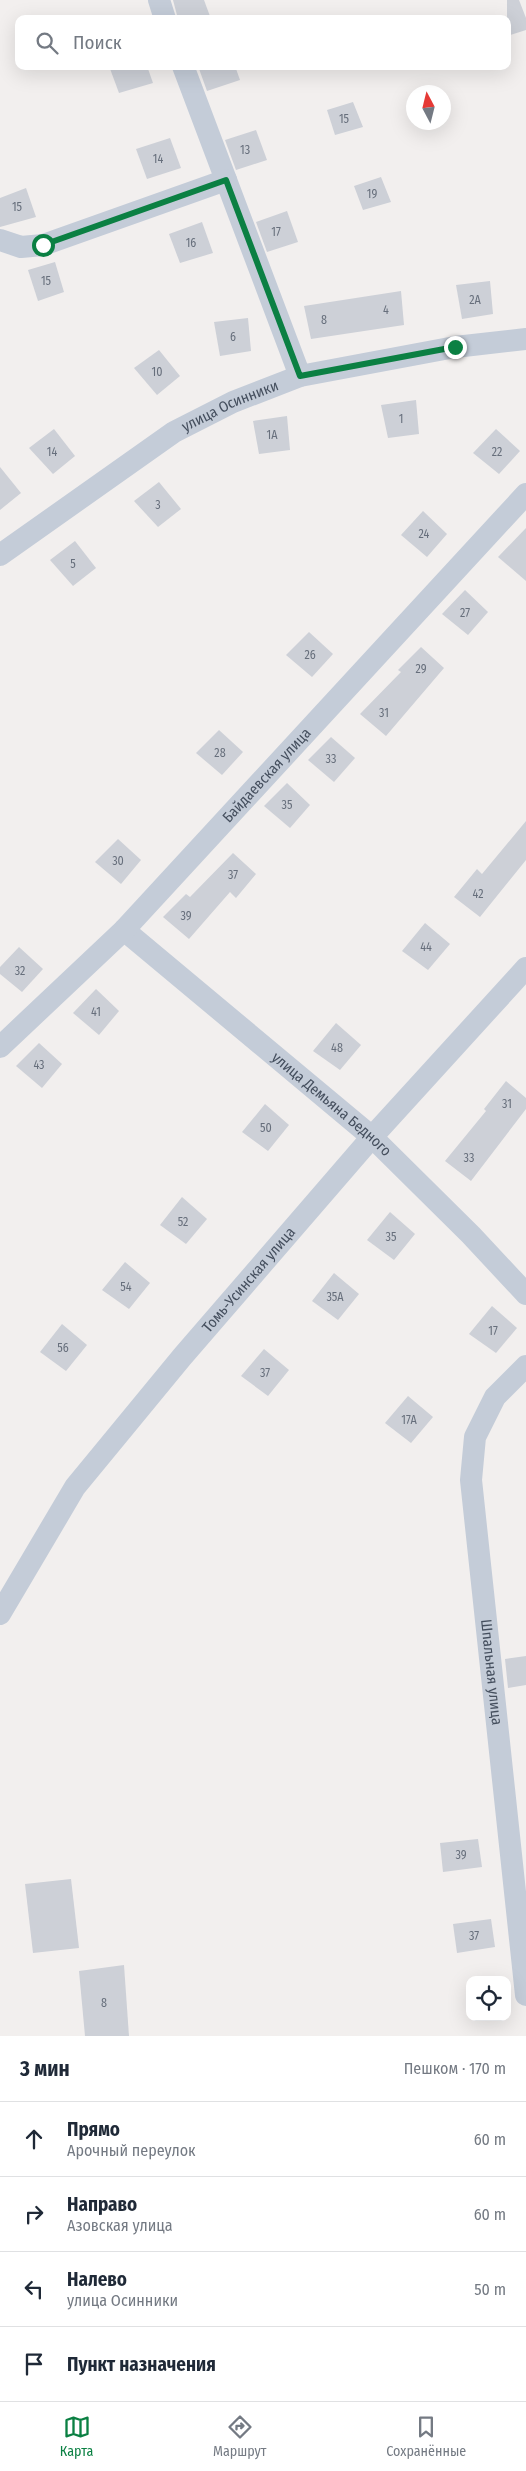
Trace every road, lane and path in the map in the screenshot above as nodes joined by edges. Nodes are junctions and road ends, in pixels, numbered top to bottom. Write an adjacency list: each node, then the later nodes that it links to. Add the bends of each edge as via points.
1 (158, 0): 2 (street)
2 (164, 15)
3 (185, 70): 4 (street)
4 (226, 180): 5 (street, via 43,245 21,247); 7 (street)
5 (0, 240)
6 (526, 339): 7 (street, улица Осинники, via 455,347)
7 (300, 376): 9 (street, улица Осинники, via 233,402 174,432)
8 (526, 494): 10 (street, Байдаевская улица)
9 (0, 555)
10 (124, 930): 12 (street, Байдаевская улица); 13 (street, улица Демьяна Бедного)
11 (526, 968): 13 (street, Томь-Усинская улица)
12 (0, 1047)
13 (372, 1137): 14 (street, улица Демьяна Бедного); 16 (street, Томь-Усинская улица, via 75,1486)
14 (526, 1294)
15 (526, 1366): 17 (street, Шпальная улица, via 495,1397 476,1437 471,1480)
16 (0, 1614)
17 (526, 1994)

